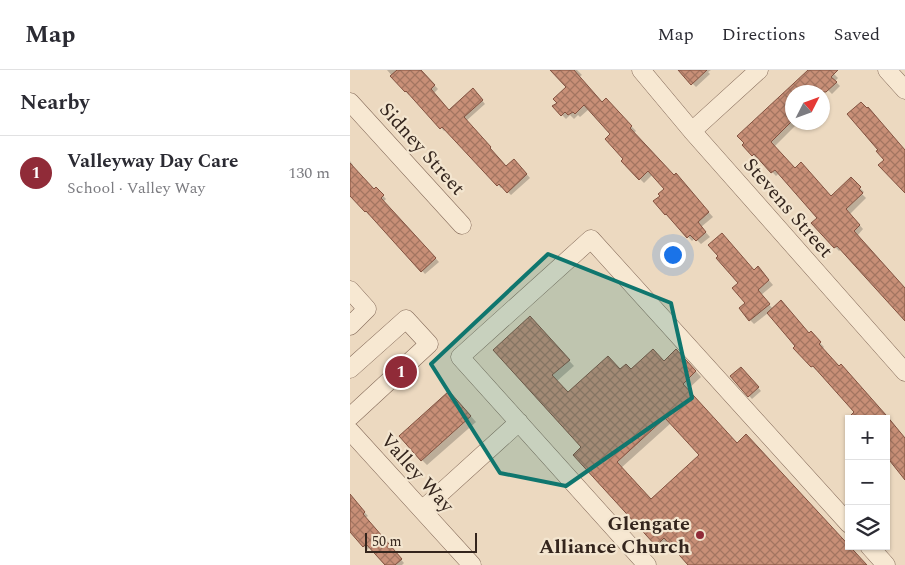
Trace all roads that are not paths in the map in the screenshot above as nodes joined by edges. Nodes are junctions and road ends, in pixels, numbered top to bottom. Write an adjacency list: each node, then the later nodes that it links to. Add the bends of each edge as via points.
1 (640, 70): 6 (street, Stevens Street)
2 (759, 70): 6 (street)
3 (887, 70): 4 (street)
4 (905, 90)
5 (350, 102): 7 (street, Sidney Street)
6 (692, 131): 11 (street, Stevens Street)
7 (462, 225)
8 (350, 290): 9 (street, via 368,309)
9 (350, 326)
10 (350, 369): 12 (street, via 406,318 429,344)
11 (905, 372)
12 (350, 416)
13 (519, 422): 15 (street); 16 (street, via 460,357 592,239); 19 (street)
14 (350, 431): 15 (street, Valley Way)
15 (422, 510): 18 (street, Valley Way)
16 (845, 520)
17 (873, 550): 20 (street)
18 (472, 565)
19 (648, 565)
20 (886, 565)

